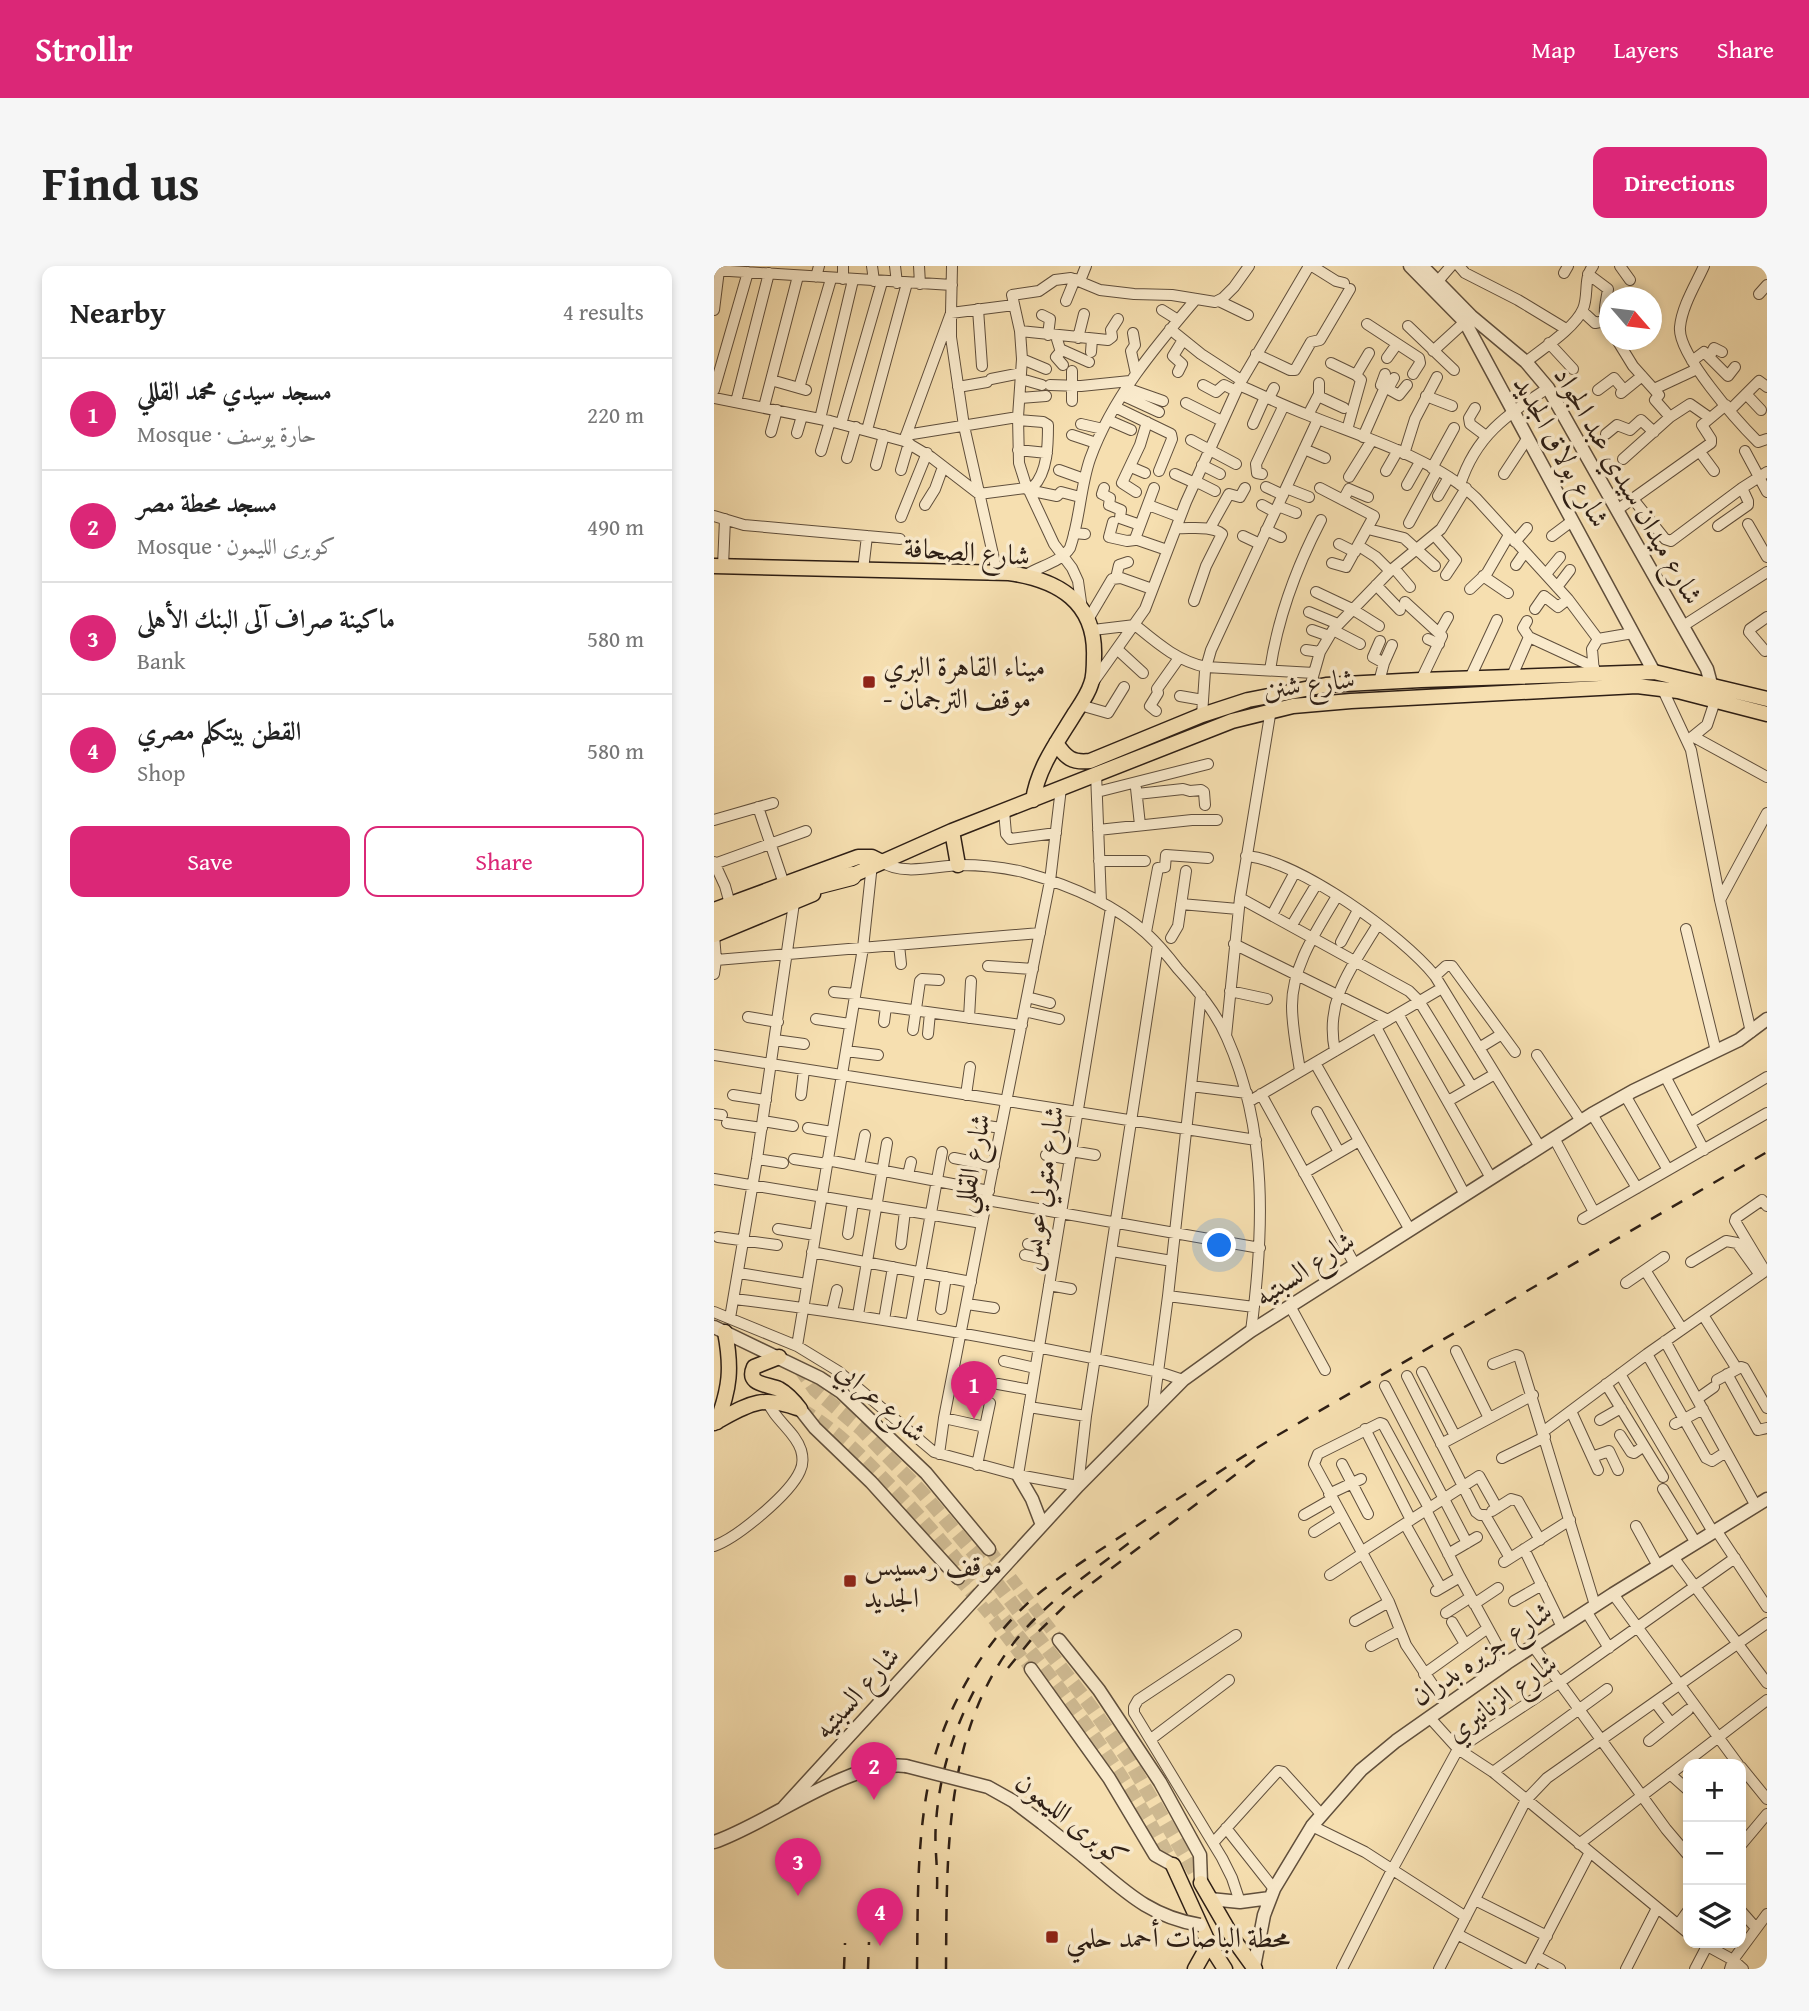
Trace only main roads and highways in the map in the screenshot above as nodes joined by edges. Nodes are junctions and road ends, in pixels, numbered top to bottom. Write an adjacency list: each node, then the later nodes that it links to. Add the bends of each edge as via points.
1 (719, 566): 8 (main road, شارع الصحافة, via 997,572 1048,582 1062,590 1088,619 1094,661 1091,684)
2 (1530, 676): 3 (main road, شارع شنن); 4 (main road); 5 (main road, شارع شنن, via 1594,670 1654,672)
3 (1350, 684): 6 (main road); 9 (main road, شارع شنن, via 1312,680 1202,708 1090,761)
4 (1531, 691): 6 (main road, شارع شنن); 7 (main road, شارع شنن, via 1662,688)
5 (1767, 699)
6 (1351, 701): 10 (main road, شارع شنن, via 1271,709 1232,720)
7 (1767, 714)
8 (1056, 743): 9 (main road); 11 (main road, via 1039,774)
9 (1072, 761): 10 (main road)
10 (1077, 781): 11 (main road, شارع شنن)
11 (1033, 800): 12 (main road, شارع شنن)
12 (952, 831): 13 (main road, شارع شنن); 14 (main road)
13 (875, 862): 15 (main road, شارع شنن); 16 (main road, شارع شنن, via 858,857)
14 (958, 865)
15 (852, 876): 16 (highway)
16 (793, 893): 17 (main road, شارع شنن); 18 (highway); 19 (main road, شارع شنن)
17 (714, 910)
18 (714, 922)
19 (714, 934)
20 (719, 1330): 22 (main road, via 730,1377)
21 (779, 1357): 22 (main road, via 754,1367 753,1378 786,1394 800,1409 756,1401)
22 (715, 1423)
23 (1173, 1865): 25 (main road)
24 (1201, 1883): 26 (main road)
25 (1209, 1944): 27 (main road); 28 (main road)
26 (1255, 1968)
27 (1195, 1969)
28 (1225, 1969)

